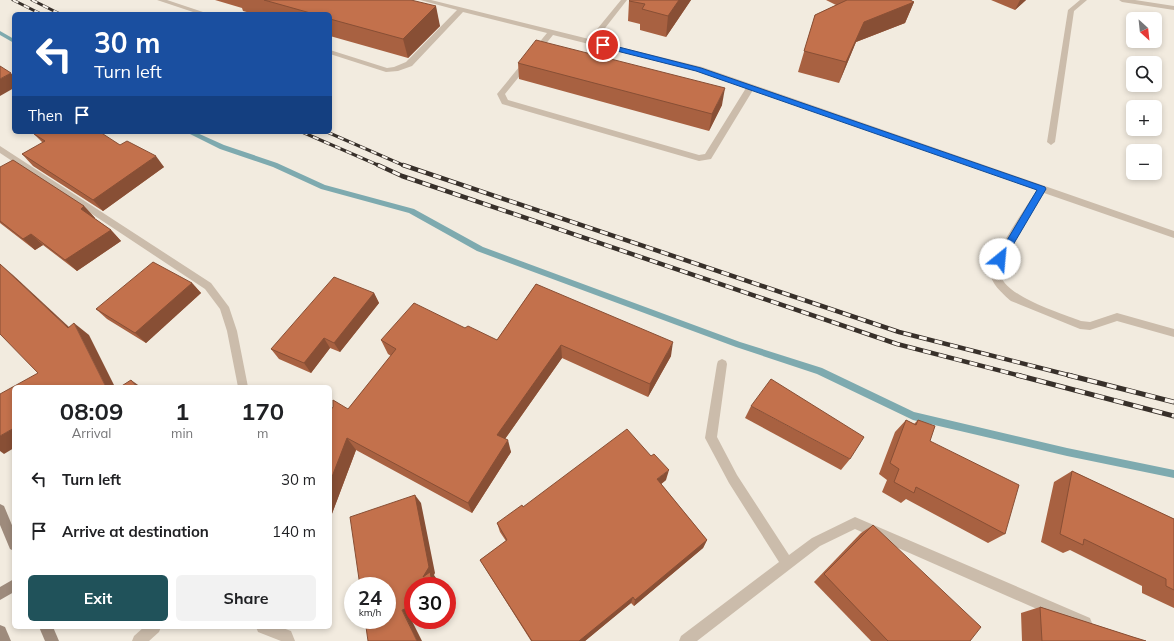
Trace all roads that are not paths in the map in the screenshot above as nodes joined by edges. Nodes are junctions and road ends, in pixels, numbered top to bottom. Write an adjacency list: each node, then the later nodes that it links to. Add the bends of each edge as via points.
1 (160, 0): 8 (street)
2 (424, 0): 7 (street)
3 (624, 0): 10 (street)
4 (1084, 0): 13 (street, via 1071,10)
5 (1122, 0): 6 (street)
6 (1174, 8)
7 (462, 10): 9 (street); 11 (street, via 409,64 399,68 386,70)
8 (199, 12)
9 (551, 32): 10 (street); 12 (street, via 501,94 505,102 699,158 708,157)
10 (590, 42): 12 (street, via 699,69)
11 (332, 53)
12 (750, 87): 15 (street)
13 (1050, 142)
14 (0, 149): 19 (street, via 208,286 224,307 232,330)
15 (1042, 189): 16 (street); 17 (street, via 995,270 997,279 1005,290 1014,298 1080,325 1090,326 1117,317)
16 (1174, 235)
17 (1174, 333)
18 (722, 364): 22 (street, via 711,438)
19 (243, 385)
20 (0, 510): 21 (main road)
21 (12, 541)
22 (788, 564): 28 (street, via 816,542 855,523); 34 (street)
23 (12, 586): 24 (main road)
24 (0, 594)
25 (47, 629): 31 (main road)
26 (152, 629): 32 (street)
27 (268, 629): 33 (street, via 286,636)
28 (1098, 629)
29 (0, 632): 30 (main road)
30 (4, 641)
31 (52, 641)
32 (139, 641)
33 (288, 641)
34 (686, 641)

